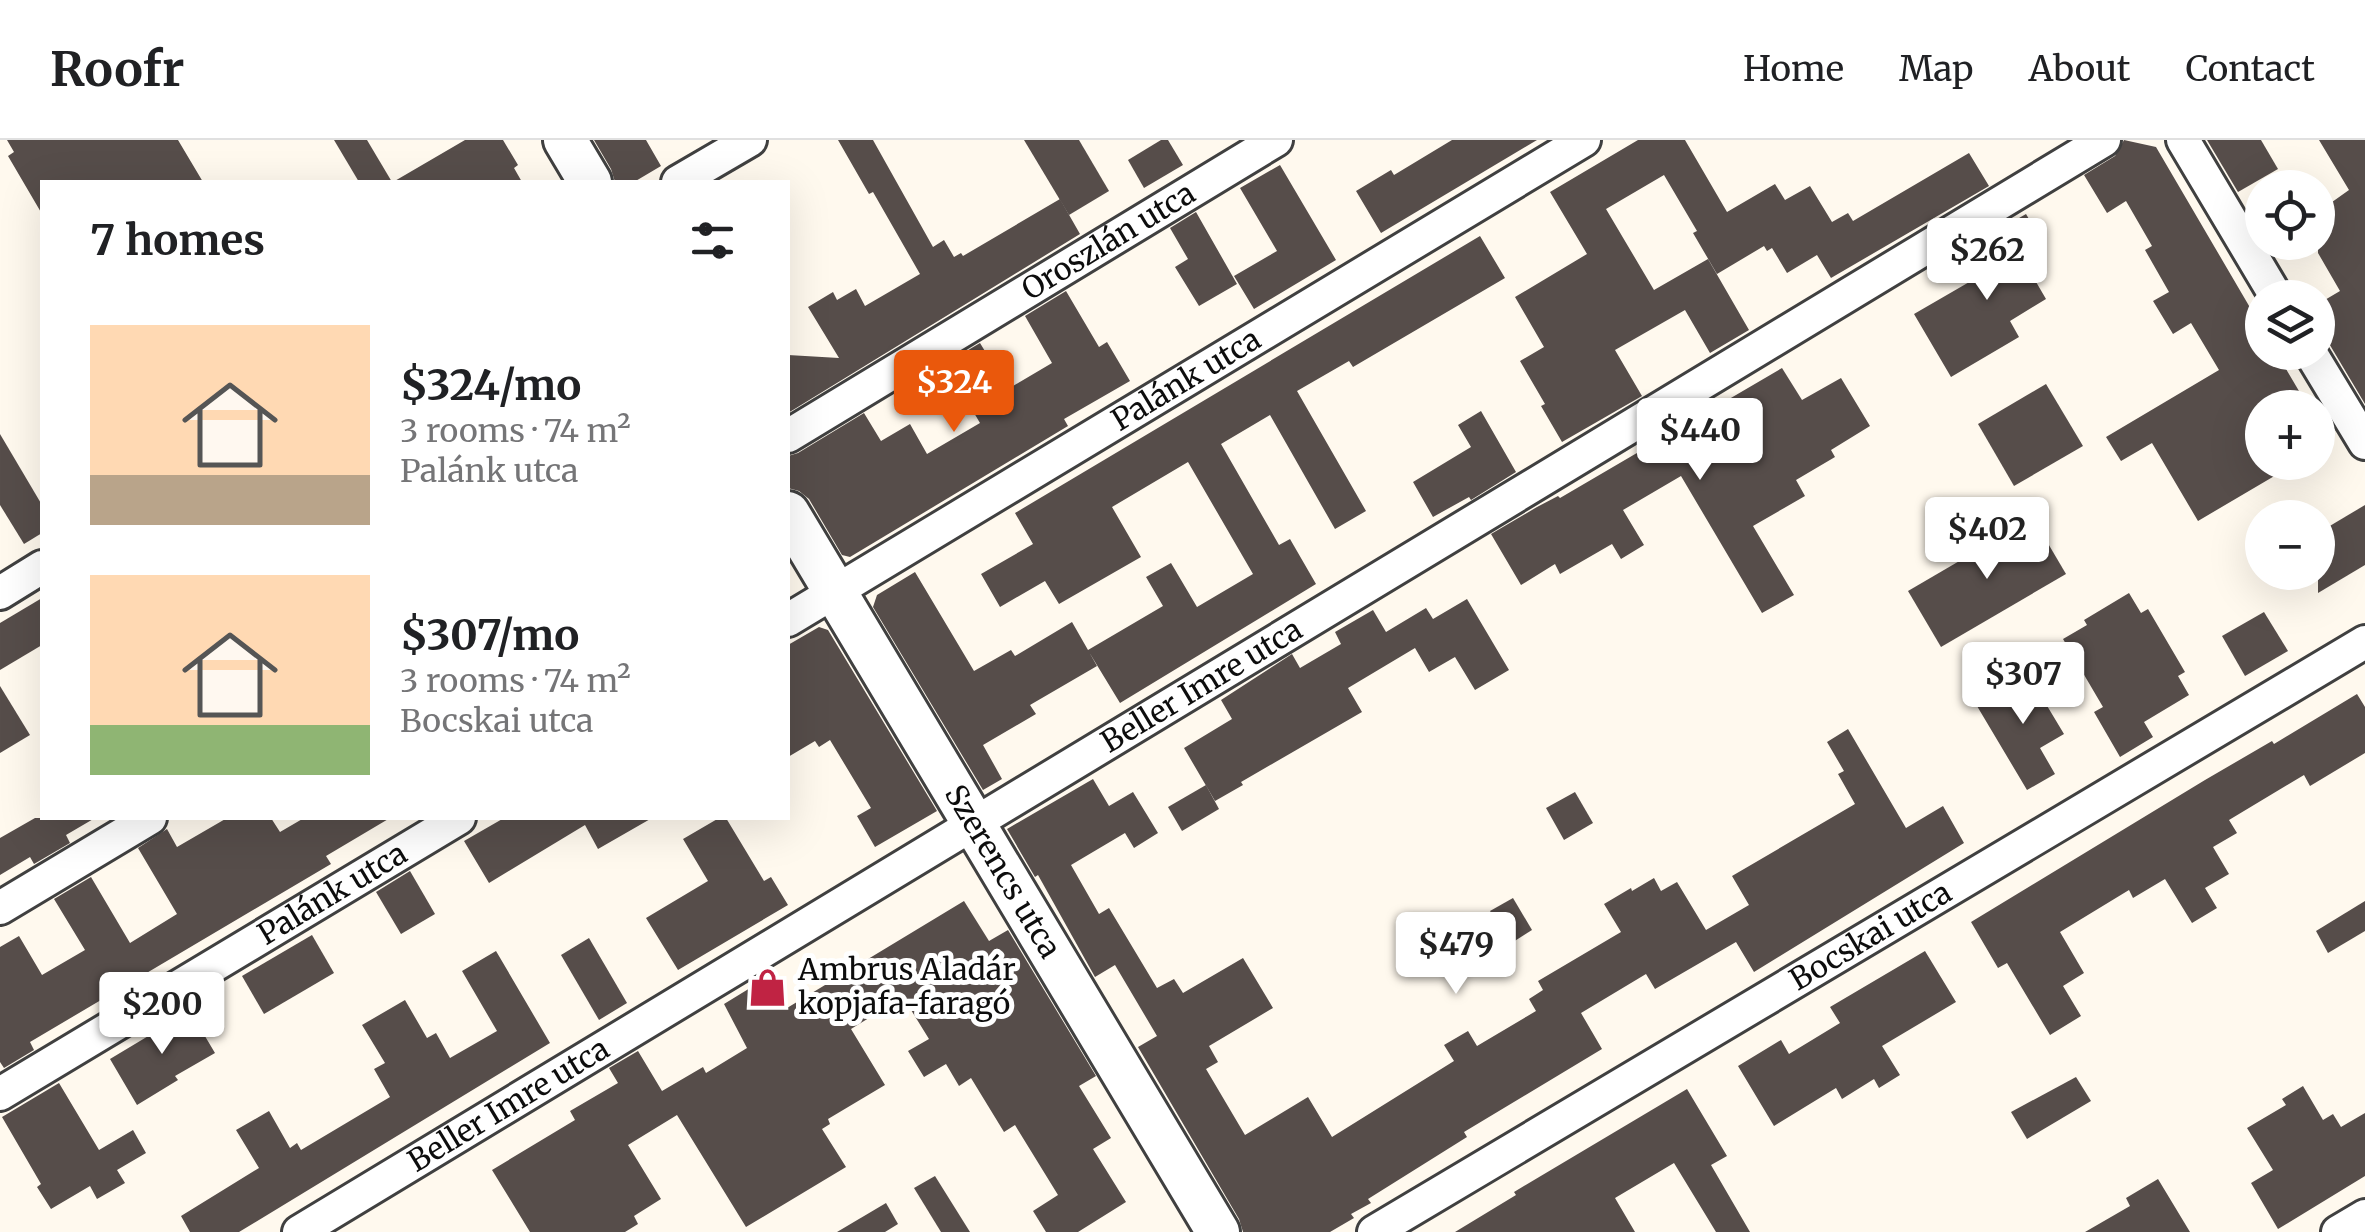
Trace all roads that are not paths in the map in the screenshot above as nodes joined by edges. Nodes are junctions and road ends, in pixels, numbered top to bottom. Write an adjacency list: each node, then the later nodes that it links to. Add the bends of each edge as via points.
1 (565, 140): 7 (street)
2 (750, 140): 8 (street)
3 (1276, 140): 11 (street, Oroszlán utca)
4 (1584, 140): 15 (street, Palánk utca)
5 (2104, 140): 21 (street, Beller Imre utca)
6 (2183, 140): 9 (street)
7 (589, 180)
8 (681, 180)
9 (2267, 280)
10 (2321, 370): 12 (street)
11 (790, 435)
12 (2365, 444)
13 (790, 516): 15 (street, Szerencs utca)
14 (40, 569): 16 (street)
15 (835, 591): 17 (street, Palánk utca); 21 (street, Szerencs utca)
16 (0, 593)
17 (790, 619)
18 (2365, 642): 27 (street, Bocskai utca)
19 (147, 820): 22 (street)
20 (456, 820): 23 (street, Palánk utca)
21 (973, 824): 25 (street, Beller Imre utca); 26 (street, Szerencs utca)
22 (0, 908)
23 (0, 1094)
24 (2365, 1216): 28 (street)
25 (298, 1232)
26 (1218, 1232)
27 (1374, 1232)
28 (2338, 1232)

